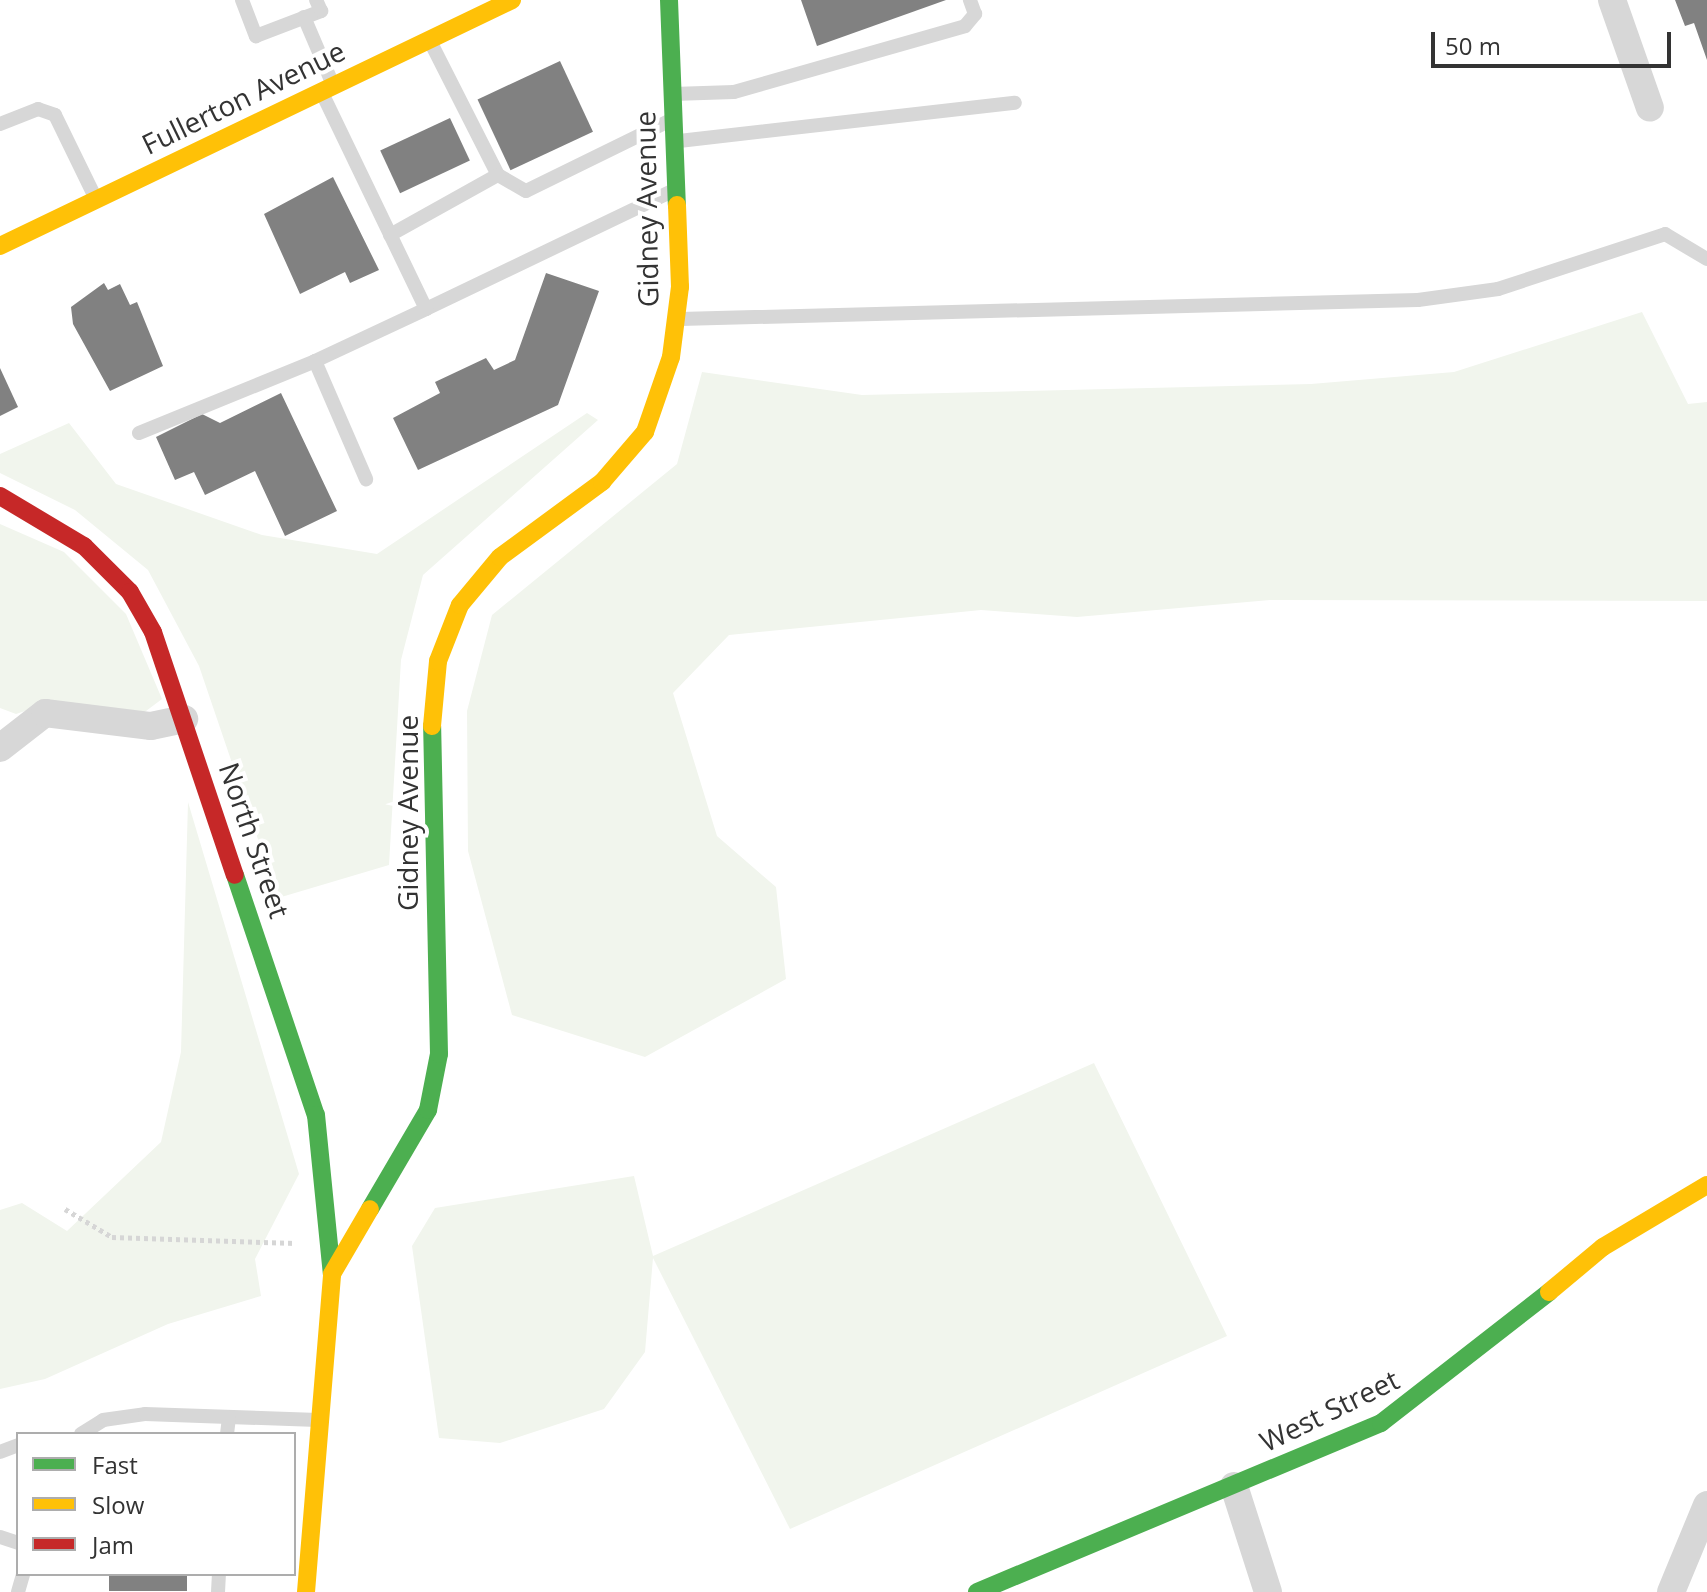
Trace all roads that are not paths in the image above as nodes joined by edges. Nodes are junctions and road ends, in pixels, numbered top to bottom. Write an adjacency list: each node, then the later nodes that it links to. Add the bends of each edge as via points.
1 (242, 0): 7 (lane, via 256,36)
2 (316, 0): 7 (lane, via 321,11)
3 (512, 0): 8 (street, Fullerton Avenue)
4 (669, 0): 10 (street, Gidney Avenue)
5 (970, 0): 10 (lane, via 975,14 965,26 734,92)
6 (1612, 0): 12 (street)
7 (304, 17): 9 (lane)
8 (429, 39): 9 (street, Fullerton Avenue); 16 (lane)
9 (327, 88): 18 (street, Fullerton Avenue); 19 (lane)
10 (673, 94): 13 (street, Gidney Avenue)
11 (1015, 103): 15 (lane)
12 (1650, 108)
13 (672, 119): 15 (street, Gidney Avenue); 16 (lane, via 526,191)
14 (0, 124): 18 (lane, via 38,109 55,115)
15 (674, 142): 17 (street, Gidney Avenue)
16 (498, 175): 19 (lane)
17 (678, 188): 22 (lane); 23 (street, Gidney Avenue)
18 (96, 199): 20 (street, Fullerton Avenue)
19 (390, 235): 22 (lane)
20 (0, 246)
21 (1707, 259): 23 (lane, via 1665,234 1498,289 1418,300)
22 (426, 309): 24 (lane)
23 (676, 319): 31 (street, Gidney Avenue, via 645,432 602,482 500,557 460,605 438,661 429,759 439,1054 428,1110)
24 (315, 361): 25 (lane); 26 (lane)
25 (139, 433)
26 (366, 479)
27 (0, 496): 28 (street, North Street, via 84,546 130,592 153,632)
28 (184, 719): 29 (street, via 151,726 45,713); 31 (street, North Street, via 316,1115)
29 (0, 748)
30 (1707, 1185): 36 (street, West Street, via 1603,1247 1436,1387 1381,1423)
31 (332, 1274): 33 (street, Gidney Avenue)
32 (229, 1417): 33 (lane); 34 (lane, via 145,1414 103,1420); 35 (lane)
33 (318, 1420): 38 (street, Gidney Avenue)
34 (84, 1432)
35 (227, 1432)
36 (1234, 1486): 39 (street, West Street); 40 (street)
37 (1707, 1505): 41 (street)
38 (306, 1592)
39 (977, 1592)
40 (1268, 1592)
41 (1671, 1592)

